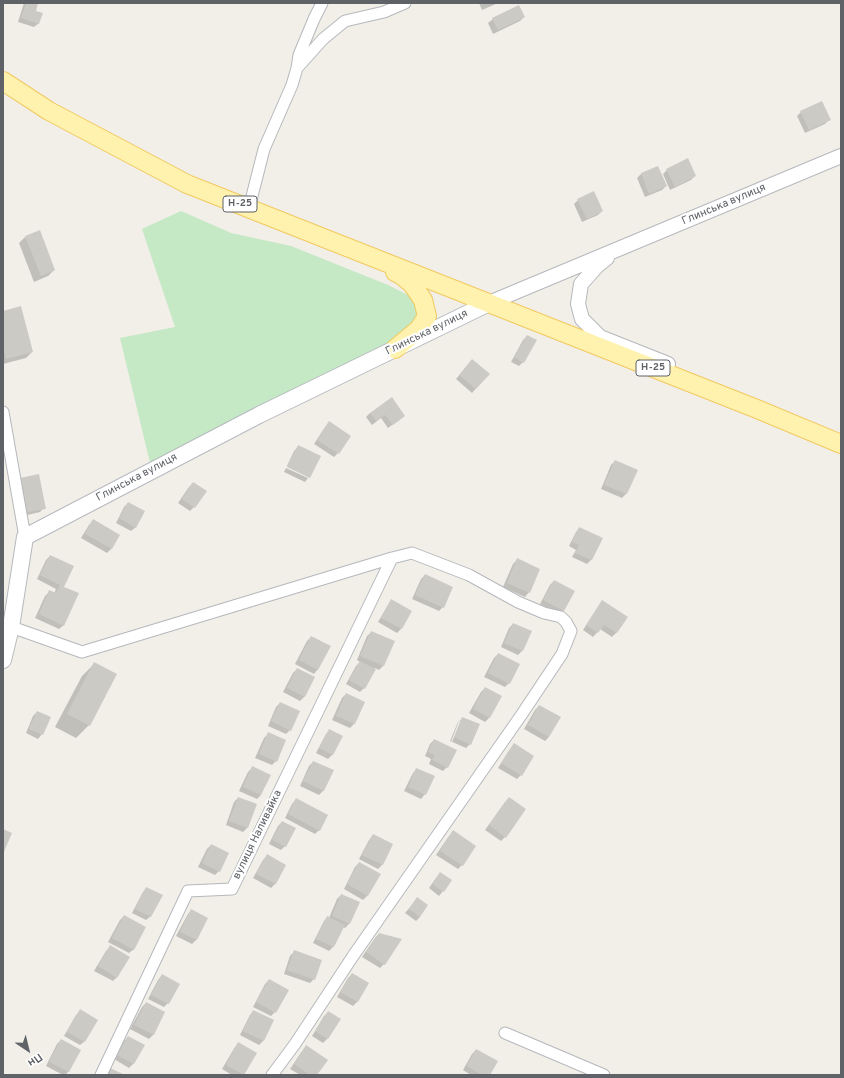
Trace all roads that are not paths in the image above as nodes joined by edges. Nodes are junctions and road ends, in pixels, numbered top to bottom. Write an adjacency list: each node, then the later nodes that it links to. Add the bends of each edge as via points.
1 (322, 3): 3 (street, via 299,55)
2 (405, 3): 3 (street, via 384,12 345,21 323,39)
3 (298, 68): 6 (street, via 264,148)
4 (3, 80): 6 (main road, Н-25, via 49,112 180,180)
5 (841, 156): 8 (street, Глинська вулиця)
6 (249, 208): 7 (main road, Н-25)
7 (344, 245): 9 (main road, Н-25); 10 (main road, via 349,252 401,275 412,284 423,300 427,316 419,329)
8 (616, 250): 9 (street, Глинська вулиця); 11 (street, via 581,284 578,304 582,319 600,337 705,380)
9 (489, 303): 10 (main road, Глинська вулиця); 11 (main road, Н-25)
10 (395, 349): 14 (main road, Глинська вулиця, via 259,415)
11 (757, 410): 13 (main road, Н-25)
12 (3, 412): 14 (street)
13 (841, 444)
14 (25, 537): 16 (main road)
15 (392, 558): 16 (street, via 82,652); 19 (street, вулиця Наливайка, via 232,888 188,891); 20 (street, via 412,553 469,575 518,602 561,617 571,631 562,654 522,714)
16 (7, 626): 17 (main road)
17 (3, 660)
18 (505, 1033): 21 (street)
19 (101, 1075)
20 (272, 1075)
21 (604, 1075)

